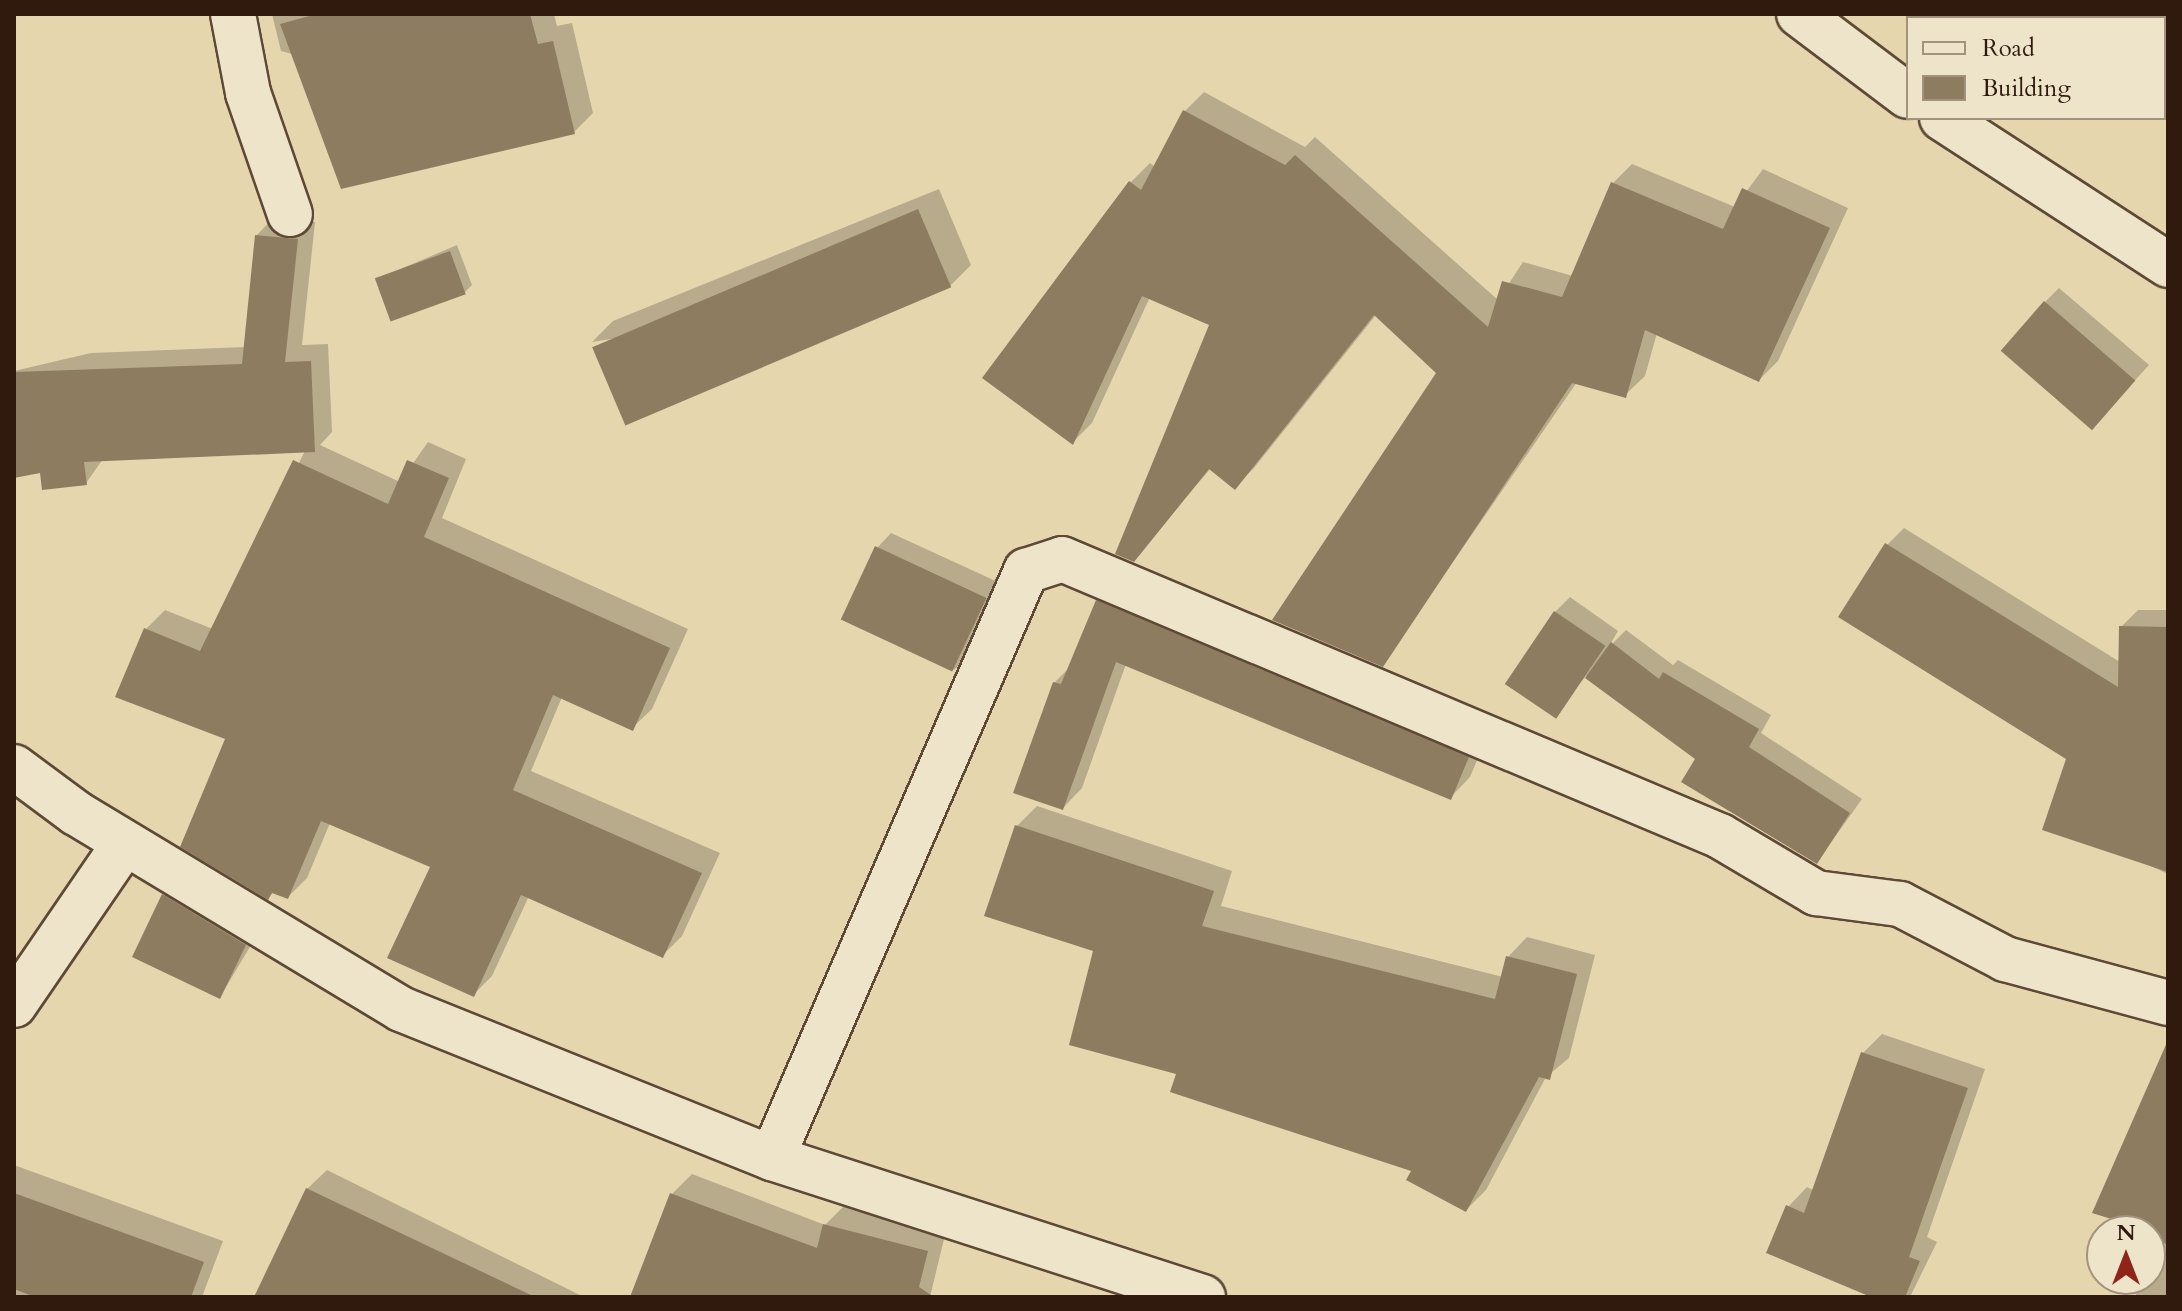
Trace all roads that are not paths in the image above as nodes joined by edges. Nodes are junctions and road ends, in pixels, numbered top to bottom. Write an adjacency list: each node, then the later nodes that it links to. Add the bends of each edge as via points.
1 (233, 14): 5 (street, via 248,93)
2 (1799, 14): 3 (street)
3 (1906, 94)
4 (1945, 120): 6 (street)
5 (290, 214)
6 (2168, 265)
7 (14, 767): 8 (street)
8 (125, 843): 10 (street); 11 (street, via 401,1009)
9 (2168, 1003): 11 (street, via 2005,959 1900,904 1816,893 1720,836 1062,559 1026,571)
10 (14, 1005)
11 (772, 1158): 12 (street)
12 (1203, 1297)

